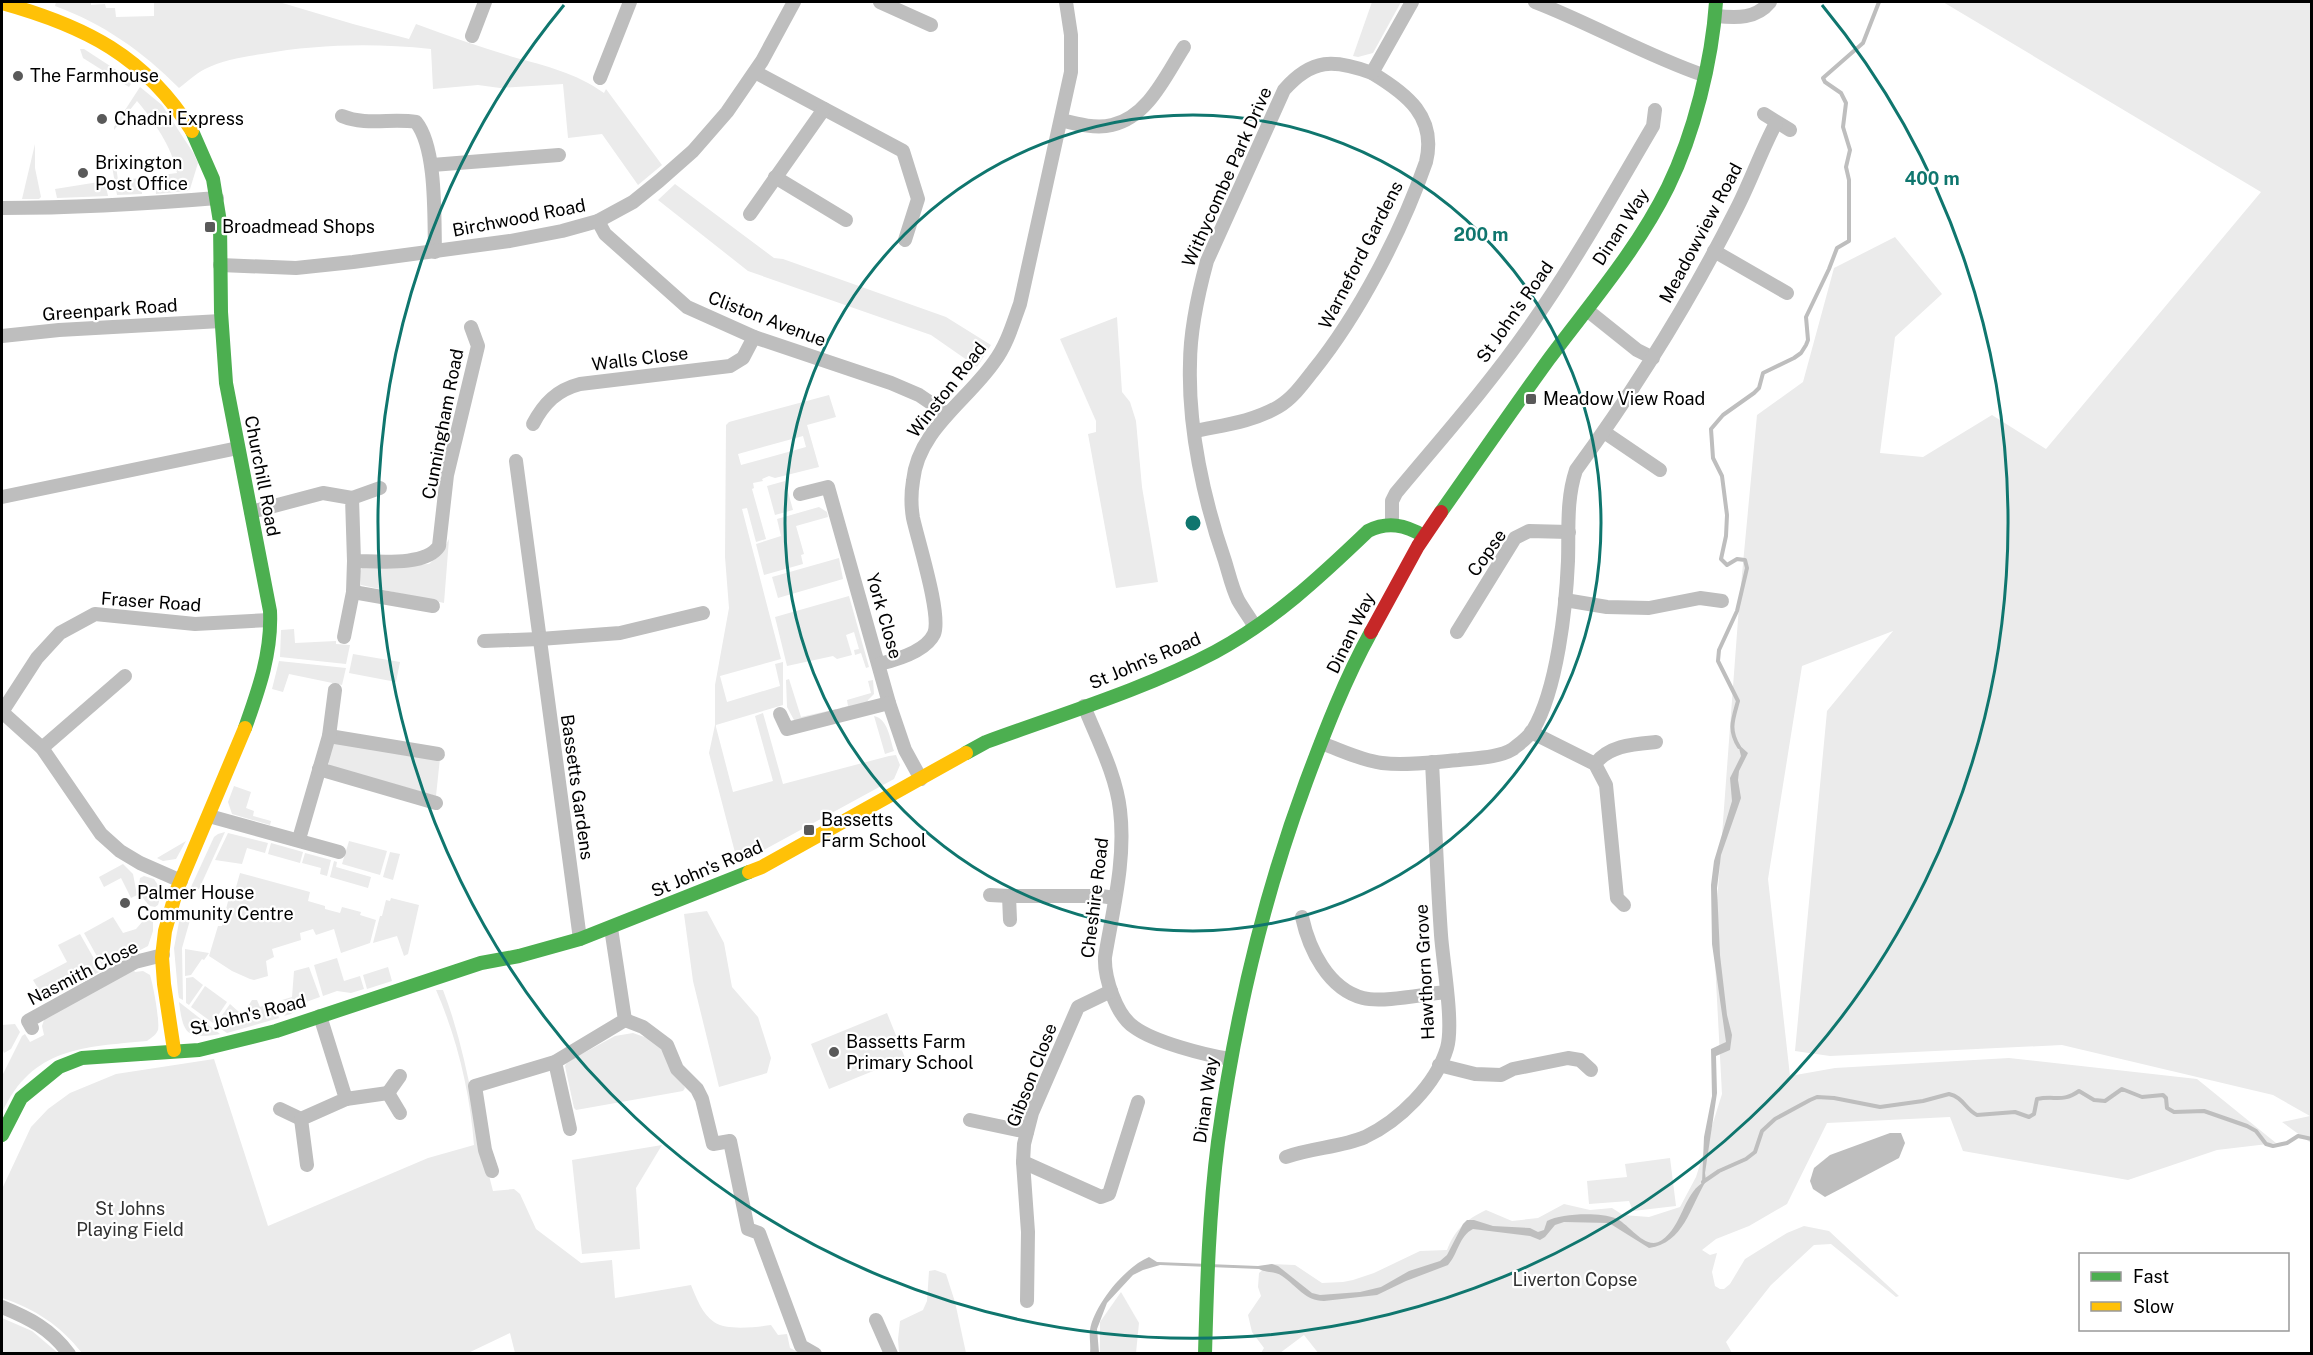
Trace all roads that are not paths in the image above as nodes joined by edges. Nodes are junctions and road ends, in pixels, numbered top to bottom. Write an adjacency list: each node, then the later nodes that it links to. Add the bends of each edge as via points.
1 (485, 2): 14 (street)
2 (630, 2): 19 (street)
3 (794, 2): 16 (street, Birchwood Road)
4 (880, 2): 13 (street)
5 (1066, 2): 24 (street, Winston Road, via 1072,54)
6 (1412, 2): 17 (street)
7 (1535, 2): 11 (street)
8 (1716, 2): 12 (street, Dinan Way)
9 (1770, 2): 12 (street, via 1758,13 1740,18)
10 (2, 3): 30 (street, Churchill Road, via 74,26 135,62 156,81 200,142)
11 (1564, 7): 18 (street, via 1674,65)
12 (1716, 16): 18 (street, Dinan Way)
13 (931, 25)
14 (472, 36)
15 (1184, 47): 24 (street, via 1152,97 1127,120 1097,126)
16 (755, 72): 20 (street); 34 (street, Birchwood Road, via 693,150 648,191)
17 (1372, 73): 48 (street, Withycombe Park Drive, via 1330,62 1309,68 1284,90 1207,261 1200,286 1190,364); 48 (street, Warneford Gardens, via 1407,97 1426,126 1426,162 1396,232 1337,342 1302,386 1280,406 1254,419)
18 (1703, 75): 40 (street, Dinan Way, via 1688,135 1669,185 1640,235)
19 (600, 78)
20 (824, 109): 29 (street); 35 (street, via 903,152 918,199)
21 (1655, 110): 60 (street, St John's Road, via 1653,126 1529,328 1396,493)
22 (1764, 114): 25 (street)
23 (342, 116): 28 (street, via 362,122 416,122 422,128)
24 (1061, 120): 46 (street, Winston Road, via 1020,304 1010,331 994,363)
25 (1776, 123): 26 (street); 36 (street, Meadowview Road)
26 (1790, 130)
27 (559, 155): 28 (street)
28 (432, 165): 37 (street)
29 (775, 177): 32 (street); 33 (street)
30 (217, 198): 31 (street); 38 (street, Churchill Road)
31 (2, 208)
32 (750, 214)
33 (846, 220)
34 (598, 221): 37 (street, Birchwood Road, via 541,235); 44 (street, Cliston Avenue, via 605,234 687,307)
35 (905, 240)
36 (1714, 251): 39 (street); 45 (street, Meadowview Road)
37 (435, 252): 38 (street, Birchwood Road, via 296,268)
38 (220, 265): 41 (street, Churchill Road)
39 (1787, 293)
40 (1587, 310): 45 (street); 62 (street, Dinan Way)
41 (221, 321): 43 (street, Greenpark Road); 50 (street, Churchill Road)
42 (471, 327): 63 (street, Cunningham Road, via 478,346 447,475 439,546 431,555 413,560)
43 (2, 336)
44 (754, 337): 46 (street, Cliston Avenue, via 891,383 919,395); 47 (street, Walls Close, via 743,358 730,366 566,388 540,410)
45 (1653, 358): 49 (street, Meadowview Road)
46 (947, 414): 75 (street, Winston Road, via 927,442 915,466 912,484 913,515 933,599 934,633 924,645)
47 (533, 424)
48 (1195, 431): 70 (street, Withycombe Park Drive, via 1217,539 1238,598)
49 (1604, 432): 52 (street); 61 (street, Meadowview Road, via 1576,470 1570,486)
50 (238, 448): 57 (street); 59 (street, Churchill Road)
51 (516, 461): 73 (street, Bassetts Gardens)
52 (1646, 461): 53 (street); 54 (street)
53 (1660, 470)
54 (1638, 474)
55 (380, 488): 58 (street)
56 (800, 494): 75 (street, York Close, via 828,487)
57 (2, 497)
58 (352, 498): 59 (street, via 323,493); 63 (street)
59 (251, 512): 69 (street, Churchill Road)
60 (1392, 522): 62 (street); 70 (street, St John's Road, via 1368,531 1314,582)
61 (1569, 532): 65 (street, Meadowview Road); 71 (street, Copse, via 1529,531 1515,538)
62 (1424, 536): 85 (street, Dinan Way, via 1382,608)
63 (354, 561): 64 (street)
64 (353, 592): 67 (street); 72 (street)
65 (1564, 600): 66 (street, via 1649,608 1700,598); 82 (street, Meadowview Road, via 1553,672)
66 (1722, 601)
67 (433, 606)
68 (703, 613): 73 (street, via 621,633)
69 (270, 620): 80 (street, Fraser Road, via 195,624 95,614 60,633 37,658); 93 (street, Churchill Road, via 268,657 256,703)
70 (1255, 627): 79 (street, St John's Road, via 1178,669)
71 (1456, 632)
72 (344, 637)
73 (540, 639): 74 (street); 104 (street, Bassetts Gardens)
74 (484, 641)
75 (879, 664): 78 (street, York Close)
76 (125, 676): 86 (street)
77 (335, 690): 83 (street)
78 (889, 703): 81 (street, via 787,729); 91 (street, York Close, via 905,750)
79 (1084, 706): 91 (street, St John's Road, via 986,742); 99 (street, Cheshire Road, via 1110,771 1120,810 1120,864)
80 (2, 712): 86 (street, Fraser Road)
81 (780, 714)
82 (1531, 732): 88 (street, Meadowview Road, via 1511,750 1485,758); 89 (street)
83 (329, 736): 87 (street); 90 (street)
84 (1656, 742): 89 (street, via 1624,745)
85 (1321, 743): 88 (street, Meadowview Road, via 1381,763); 112 (street, Dinan Way, via 1265,904)
86 (42, 748): 96 (street, Fraser Road, via 101,834 140,863)
87 (438, 754)
88 (1432, 762): 107 (street, Hawthorn Grove)
89 (1595, 764): 100 (street, via 1606,785 1617,898)
90 (320, 768): 92 (street); 94 (street)
91 (921, 779): 103 (street, St John's Road, via 762,867)
92 (436, 803)
93 (209, 816): 94 (street); 96 (street, Churchill Road)
94 (299, 839): 95 (street)
95 (339, 852)
96 (181, 881): 105 (street, Churchill Road, via 165,932)
97 (990, 895): 98 (street)
98 (1009, 896): 99 (street); 102 (street)
99 (1115, 898): 106 (street, Cheshire Road, via 1104,970)
100 (1624, 905)
101 (1302, 917): 107 (street, via 1306,938 1324,970 1355,994 1381,999)
102 (1010, 920)
103 (611, 928): 104 (street, St John's Road); 109 (street)
104 (579, 939): 108 (street, St John's Road, via 481,963)
105 (163, 955): 110 (street, Nasmith Close, via 135,962 28,1021); 111 (street, Churchill Road)
106 (1111, 991): 112 (street, Cheshire Road, via 1132,1027 1214,1057); 125 (street, Gibson Close, via 1078,1007)
107 (1446, 992): 114 (street, Hawthorn Grove, via 1447,1048)
108 (320, 1016): 111 (street, St John's Road, via 199,1050); 118 (street)
109 (625, 1020): 113 (street); 135 (street, via 643,1027 667,1045 677,1070 702,1099 713,1144 730,1141 748,1229 759,1233 801,1346)
110 (32, 1028)
111 (174, 1050): 126 (street, St John's Road, via 81,1058 58,1067 21,1098)
112 (1230, 1059): 137 (street, Dinan Way, via 1214,1170)
113 (555, 1062): 124 (street); 130 (street, via 475,1086)
114 (1439, 1065): 115 (street, via 1501,1076 1513,1069 1568,1058 1580,1060); 127 (street, Hawthorn Grove, via 1421,1092 1364,1138)
115 (1591, 1071)
116 (400, 1076): 117 (street)
117 (388, 1093): 118 (street); 121 (street)
118 (346, 1099): 122 (street)
119 (1138, 1102): 128 (street, via 1109,1194 1101,1197)
120 (280, 1109): 122 (street)
121 (400, 1113)
122 (301, 1119): 129 (street)
123 (970, 1120): 125 (street)
124 (570, 1129)
125 (1027, 1132): 128 (street, Gibson Close)
126 (2, 1136)
127 (1286, 1157)
128 (1023, 1162): 131 (street, Gibson Close)
129 (307, 1165)
130 (492, 1171)
131 (1027, 1301)
132 (2, 1307): 134 (street, via 38,1323)
133 (876, 1320): 136 (street)
134 (69, 1353)
135 (815, 1353)
136 (891, 1353)
137 (1205, 1353)

